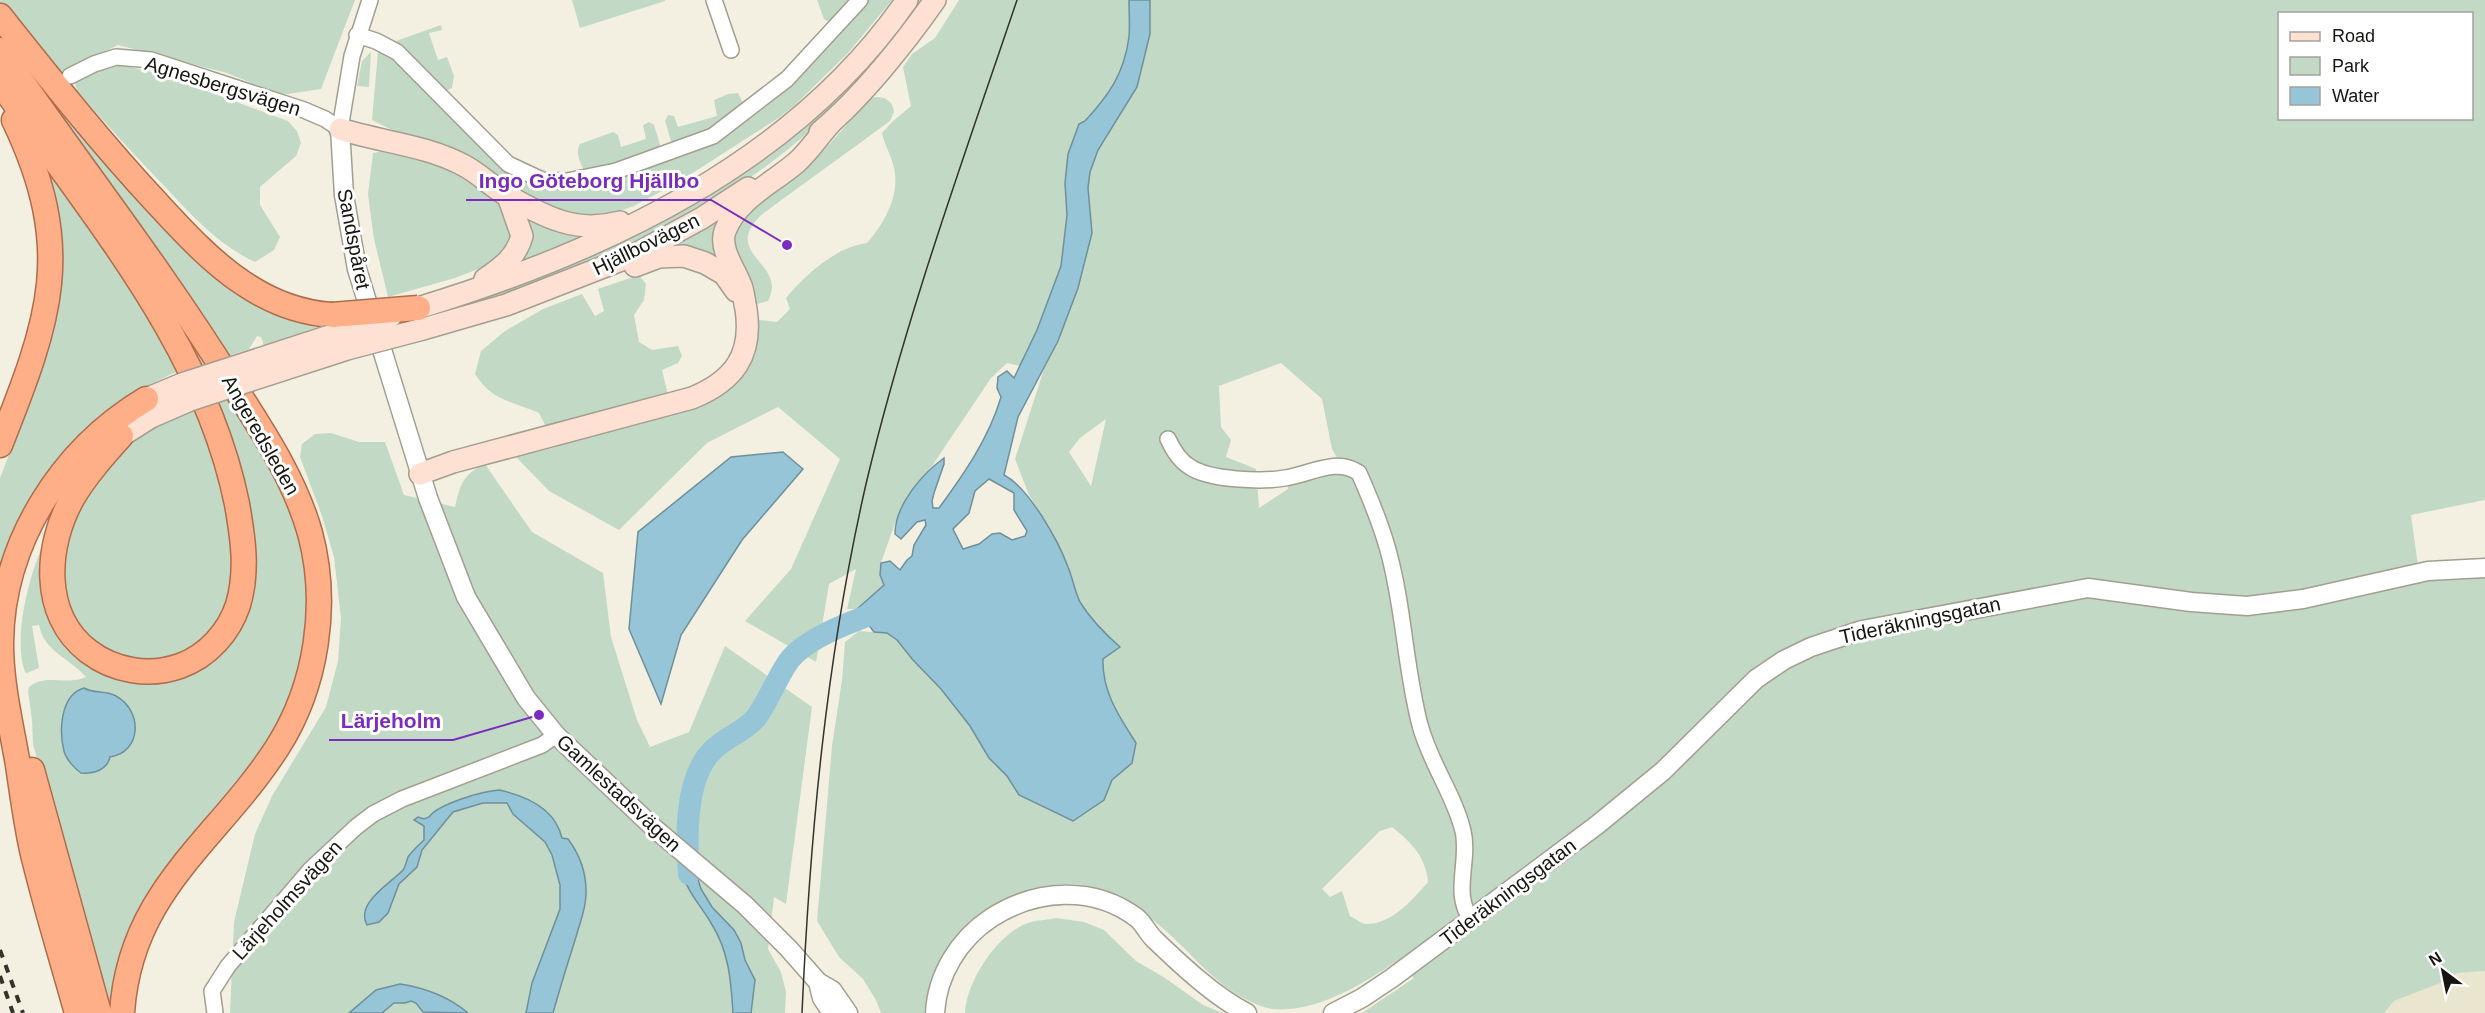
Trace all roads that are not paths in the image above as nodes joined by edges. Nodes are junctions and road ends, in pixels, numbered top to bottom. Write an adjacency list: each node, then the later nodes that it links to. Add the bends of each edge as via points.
1 (370, 0): 7 (street, Sandspåret)
2 (714, 0): 9 (street)
3 (860, 0): 7 (street, via 787,79 712,136 616,171 567,181 542,180 508,164 397,52)
4 (907, 0): 16 (main road, Hjällbovägen, via 872,45 794,123)
5 (935, 0): 13 (main road, Hjällbovägen, via 916,28)
6 (0, 16): 20 (highway, bridge, via 102,142 170,217 240,282 293,309)
7 (357, 35): 14 (street, Sandspåret)
8 (0, 50): 36 (highway, Angeredsleden, via 212,350 259,424 297,496 310,536 318,582 312,664 297,710 265,766 177,870 153,907 136,948)
9 (731, 50)
10 (70, 76): 14 (street, Agnesbergsvägen, via 116,57 151,60 304,110)
11 (0, 82): 23 (highway, via 130,264 188,365 210,415 234,488 243,547 241,596 230,624 213,645 188,663 171,669 132,671 95,656 62,620 54,594 53,558 65,514 89,474)
12 (0, 98): 25 (highway, via 36,172 48,221 51,266 46,310 35,351)
13 (830, 124): 18 (main road, via 798,161 732,216 724,232 726,250); 19 (main road, Hjällbovägen, via 773,171 702,218 634,255)
14 (340, 129): 15 (main road, via 425,150 464,165); 26 (street, Sandspåret, via 344,195 357,269)
15 (508, 196): 16 (main road, via 539,214 582,227 617,223); 17 (main road, via 522,236 515,254 498,270)
16 (666, 209): 17 (main road, Hjällbovägen, via 561,259)
17 (456, 296): 20 (main road, Hjällbovägen)
18 (744, 297): 19 (main road, via 724,274 684,256 659,257 575,289); 26 (main road, via 748,331 744,352 725,380 709,391)
19 (506, 305): 20 (main road, Hjällbovägen)
20 (420, 319): 21 (main road, bridge)
21 (186, 392): 22 (main road); 23 (main road)
22 (146, 399): 30 (highway, via 104,428 63,472 37,510 12,569 2,618 2,661 7,712)
23 (120, 436): 35 (highway, via 67,485 39,531 20,587 12,648 15,698 23,738)
24 (1168, 439): 31 (street, via 1182,461 1202,473 1284,478 1337,465 1349,466 1359,473 1388,550 1421,728 1464,834 1462,906)
25 (0, 445)
26 (420, 474): 28 (street, Gamlestadsvägen, via 441,539 466,597 526,698)
27 (2485, 568): 31 (street, Tideräkningsgatan, via 2428,571 2303,599 2255,605 2191,602 2088,588 1837,638 1784,660 1756,679 1663,771)
28 (556, 735): 33 (street, Gamlestadsvägen, via 597,776 745,905); 37 (street, Lärjeholmsvägen, via 542,745 402,799 356,826 310,870 228,966 212,991)
29 (0, 737): 30 (highway)
30 (32, 849): 34 (highway)
31 (1471, 920): 43 (street, Tideräkningsgatan, via 1362,998)
32 (1152, 937): 40 (street, via 1137,918 1101,899 1060,894 1025,901 997,914 966,939 945,973); 41 (street, via 1100,910 1062,905 1028,912 1010,919 973,949 956,977); 42 (street)
33 (818, 982): 38 (street, Gamlestadsvägen); 39 (street, Gamlestadsvägen, via 832,990)
34 (76, 1013)
35 (99, 1013)
36 (122, 1013)
37 (214, 1013)
38 (832, 1013)
39 (849, 1013)
40 (935, 1013)
41 (947, 1013)
42 (1247, 1013)
43 (1333, 1013)

